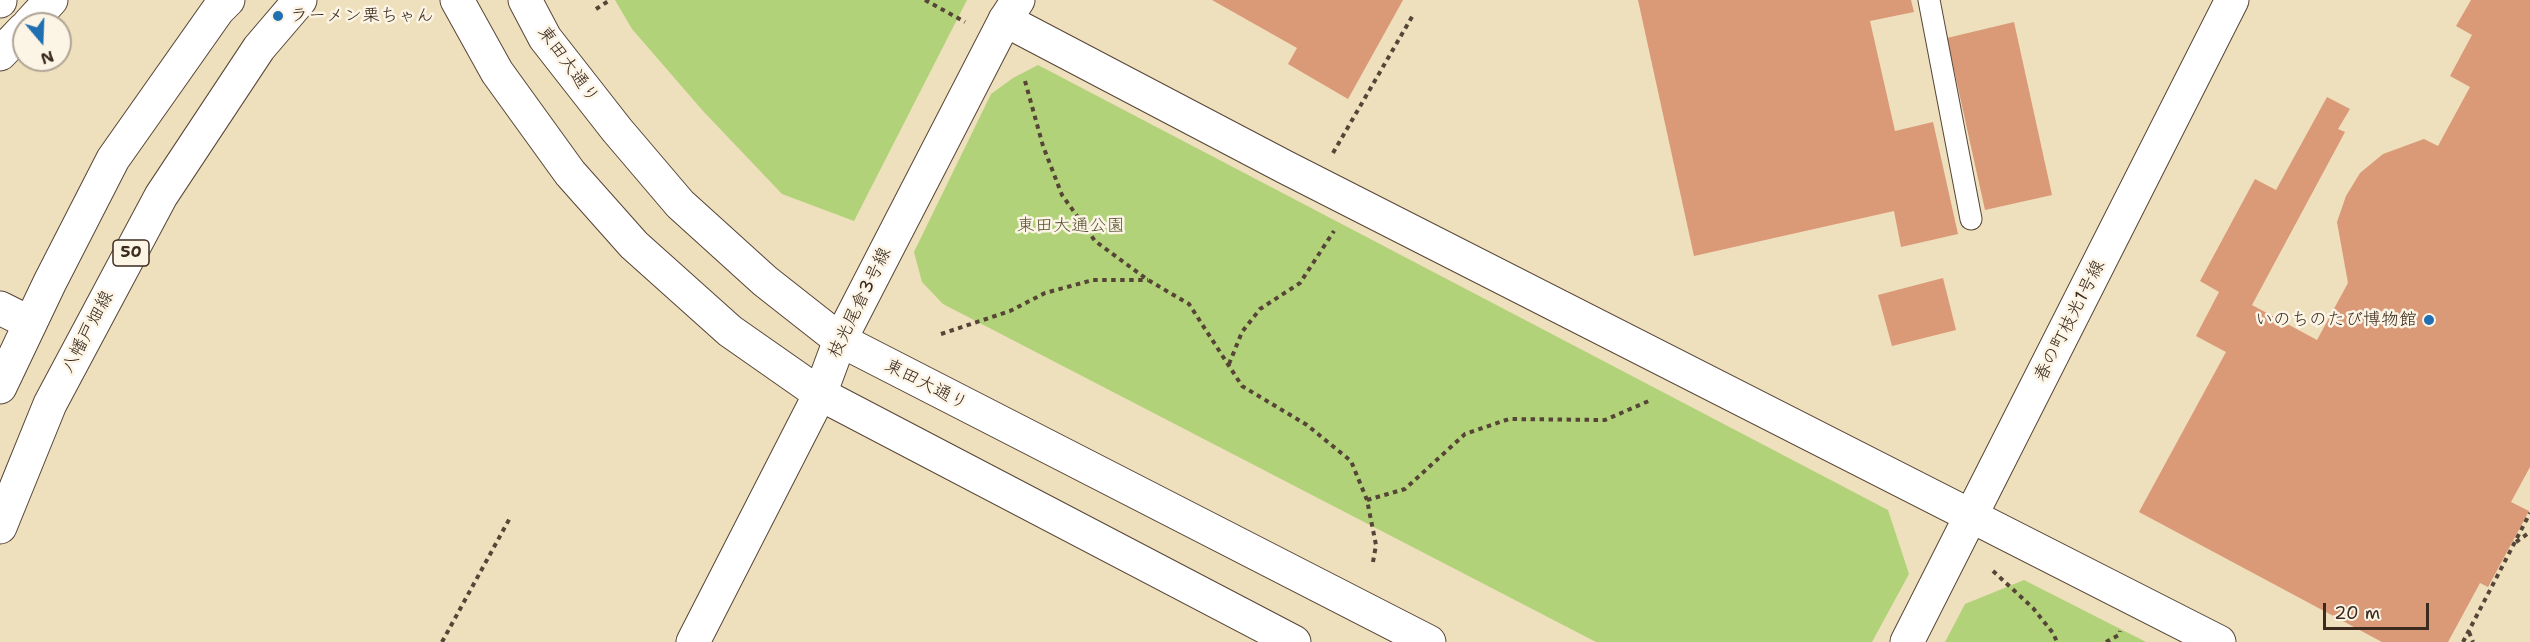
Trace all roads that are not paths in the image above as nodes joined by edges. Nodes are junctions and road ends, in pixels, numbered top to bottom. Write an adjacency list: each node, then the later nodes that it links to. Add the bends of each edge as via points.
1 (51, 0): 9 (main road)
2 (228, 0): 14 (main road, via 113,159)
3 (300, 0): 19 (main road, 八幡戸畑線 / 50, via 259,48 161,195 50,404)
4 (457, 0): 17 (main road, via 497,72 570,173 634,245 730,331)
5 (525, 0): 15 (main road, 東田大通り, via 545,38 680,204 782,295)
6 (1929, 0): 12 (lane)
7 (2232, 0): 18 (main road, 春の町枝光1号線)
8 (1011, 10): 15 (main road, 枝光尾倉3号線); 18 (main road, via 1285,167)
9 (40, 12)
10 (12, 42): 11 (main road)
11 (0, 54)
12 (1971, 219)
13 (0, 308): 14 (main road)
14 (30, 323): 16 (main road)
15 (840, 340): 17 (main road, 枝光尾倉3号線); 22 (main road, 東田大通り)
16 (0, 387)
17 (820, 394): 20 (main road, 枝光尾倉3号線); 21 (main road)
18 (1972, 517): 23 (main road, 春の町枝光1号線); 24 (main road)
19 (0, 527)
20 (693, 642)
21 (1294, 642)
22 (1429, 642)
23 (1906, 642)
24 (2219, 642)

